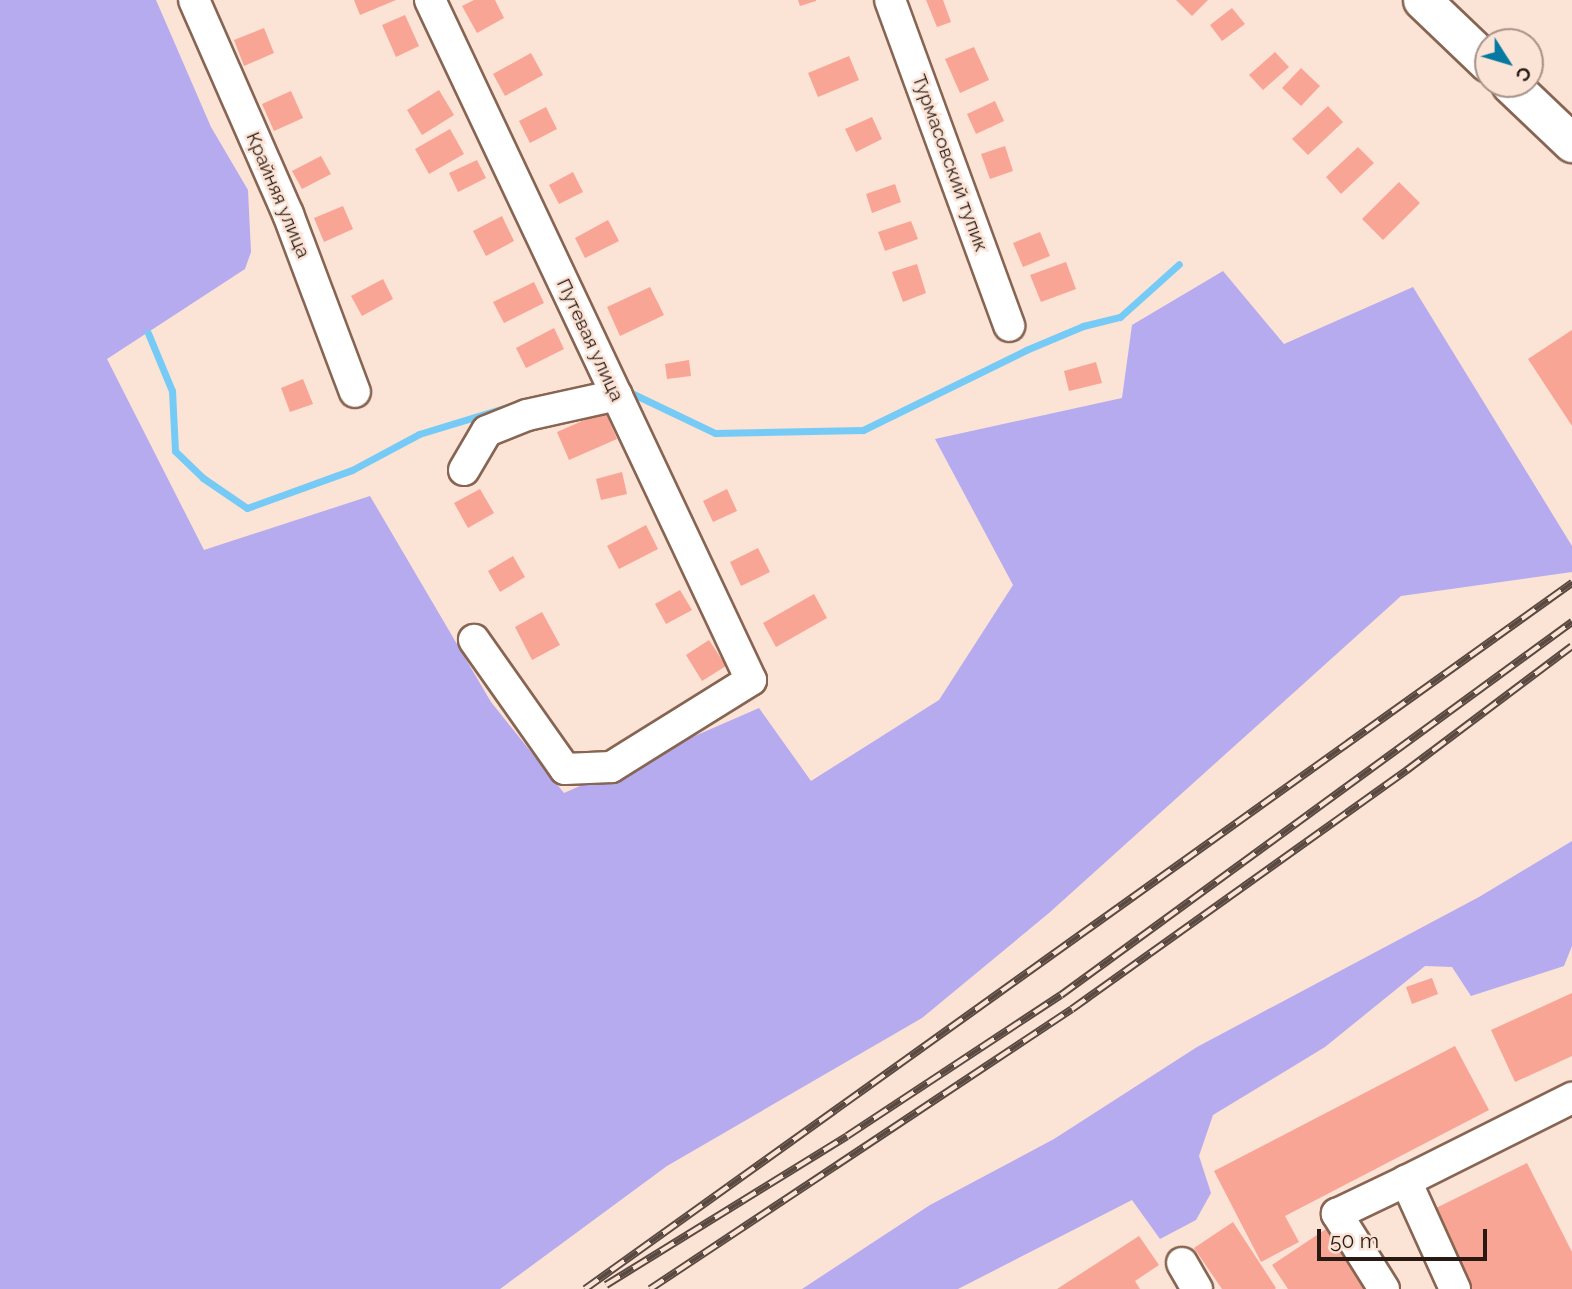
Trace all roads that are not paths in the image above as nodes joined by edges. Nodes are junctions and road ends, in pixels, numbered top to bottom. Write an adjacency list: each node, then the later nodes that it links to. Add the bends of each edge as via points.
1 (194, 0): 10 (street, Крайняя улица, via 288,214)
2 (430, 0): 9 (street, Путевая улица)
3 (890, 0): 8 (street, Турмасовский тупик)
4 (1422, 0): 5 (main road)
5 (1474, 50)
6 (1525, 98): 7 (main road)
7 (1572, 143)
8 (1009, 326)
9 (612, 387): 11 (street, via 487,432); 12 (street, Путевая улица, via 751,680 611,767 565,769)
10 (355, 392)
11 (464, 470)
12 (474, 640)
13 (1572, 1098): 14 (street)
14 (1406, 1181): 17 (street, via 1337,1214); 18 (street)
15 (1182, 1263): 16 (street)
16 (1197, 1289)
17 (1384, 1289)
18 (1455, 1289)

